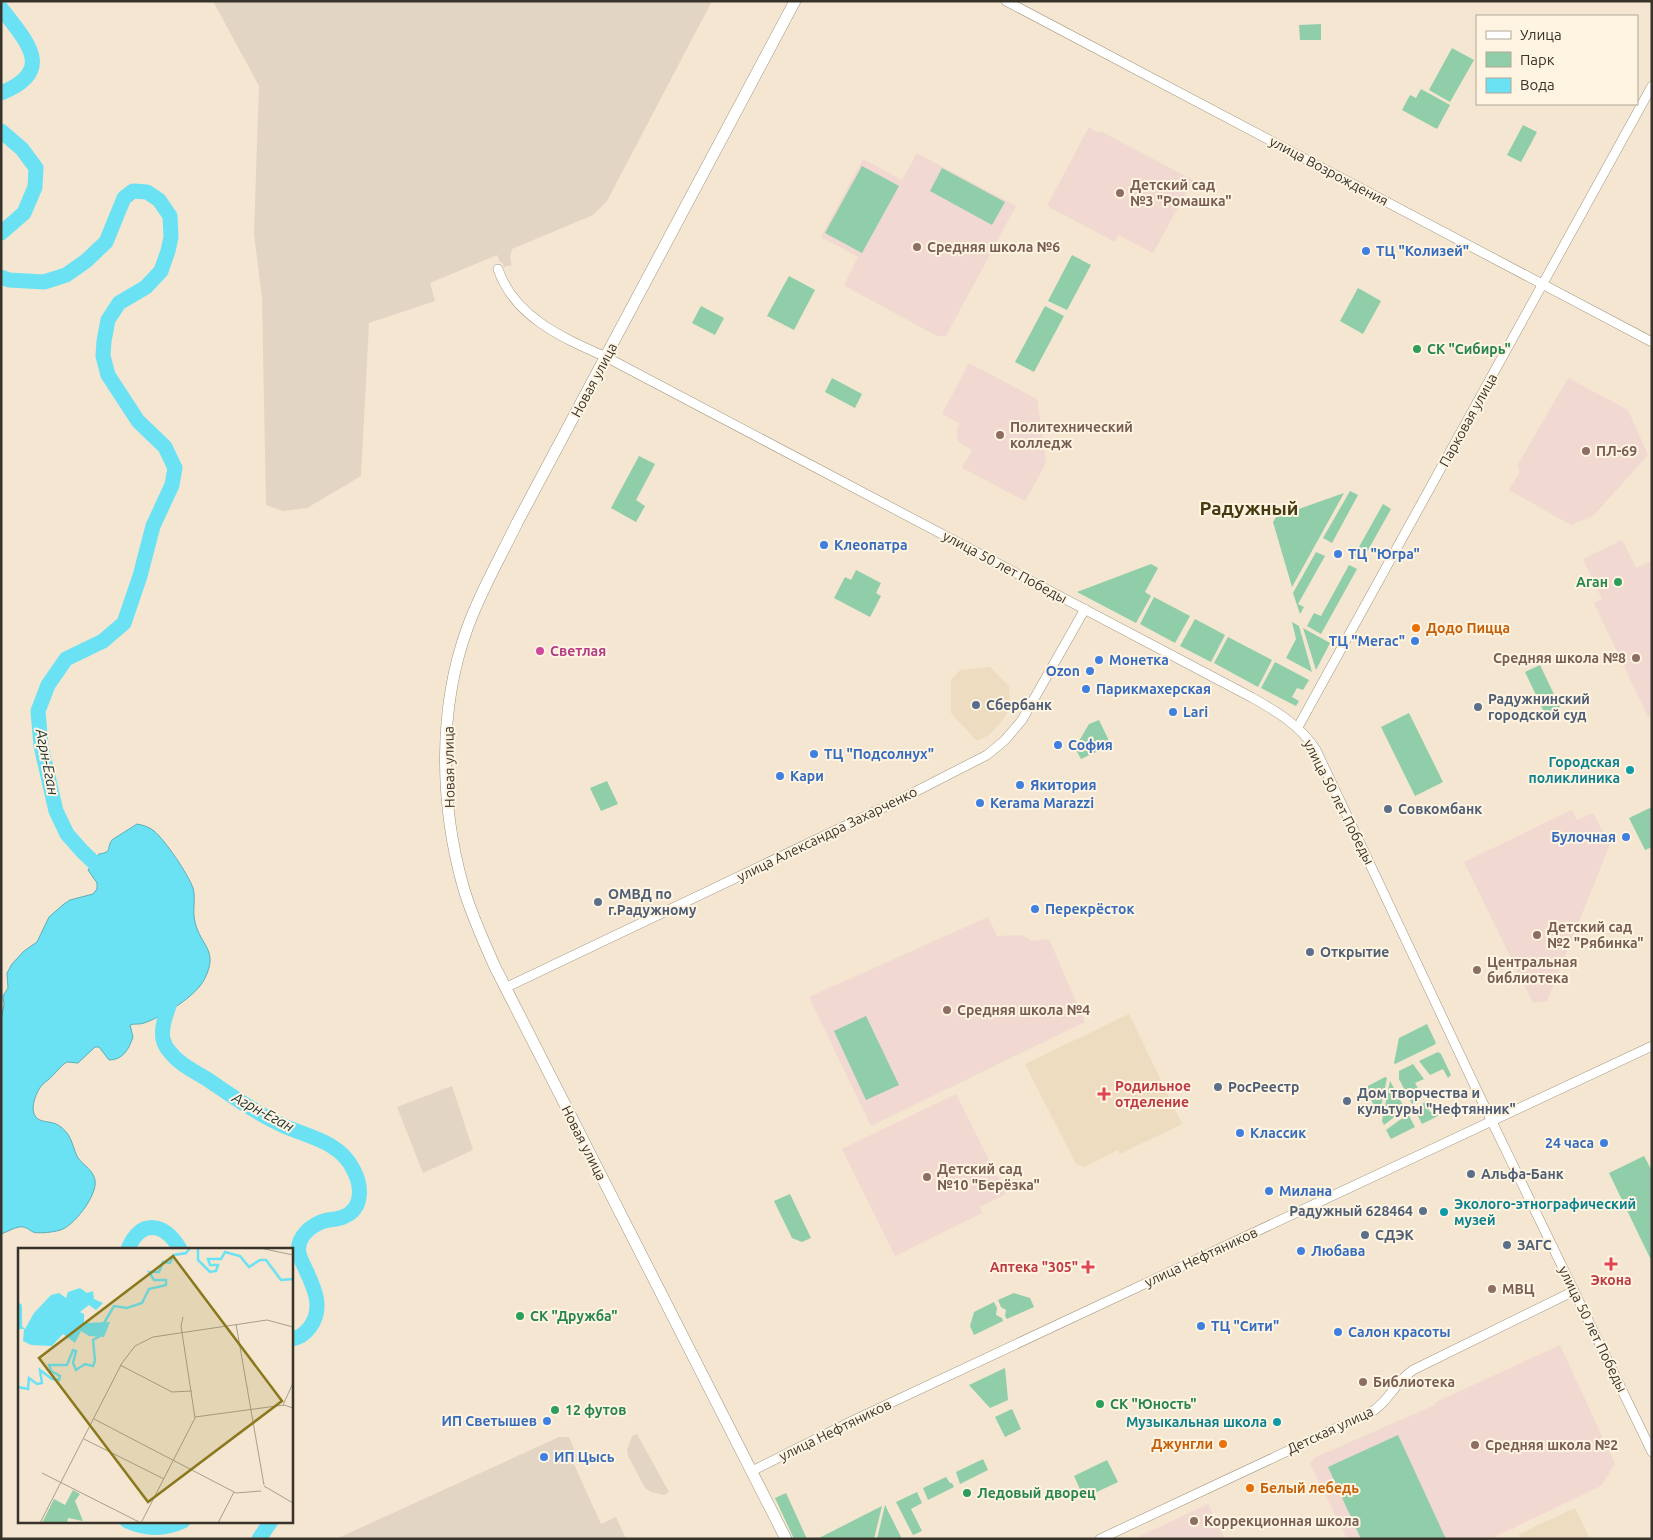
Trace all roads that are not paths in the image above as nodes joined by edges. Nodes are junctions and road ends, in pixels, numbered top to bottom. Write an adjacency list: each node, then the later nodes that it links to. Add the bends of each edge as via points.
1 (795, 1): 7 (street, Новая улица)
2 (1006, 1): 5 (street, улица Возрождения)
3 (1652, 86): 5 (street, Парковая улица)
4 (498, 269): 7 (street, улица 50 лет Победы, via 509,292 538,322)
5 (1543, 284): 6 (street, улица Возрождения); 9 (street, Парковая улица)
6 (1652, 342)
7 (606, 357): 8 (street, улица 50 лет Победы); 10 (street, Новая улица, via 479,599 466,631 453,685 446,777 452,838 472,913)
8 (1085, 609): 9 (street, улица 50 лет Победы, via 1269,707); 10 (street, улица Александра Захарченко, via 1022,720 986,755)
9 (1298, 727): 12 (street, улица 50 лет Победы, via 1316,750)
10 (505, 988): 15 (street, Новая улица)
11 (1652, 1046): 12 (street, улица Нефтяников)
12 (1492, 1121): 13 (street, улица 50 лет Победы); 15 (street, улица Нефтяников)
13 (1574, 1290): 14 (street, улица 50 лет Победы); 17 (street, Детская улица, via 1413,1370 1373,1411)
14 (1652, 1452)
15 (752, 1470): 16 (street, Новая улица)
16 (786, 1539)
17 (1100, 1539)

